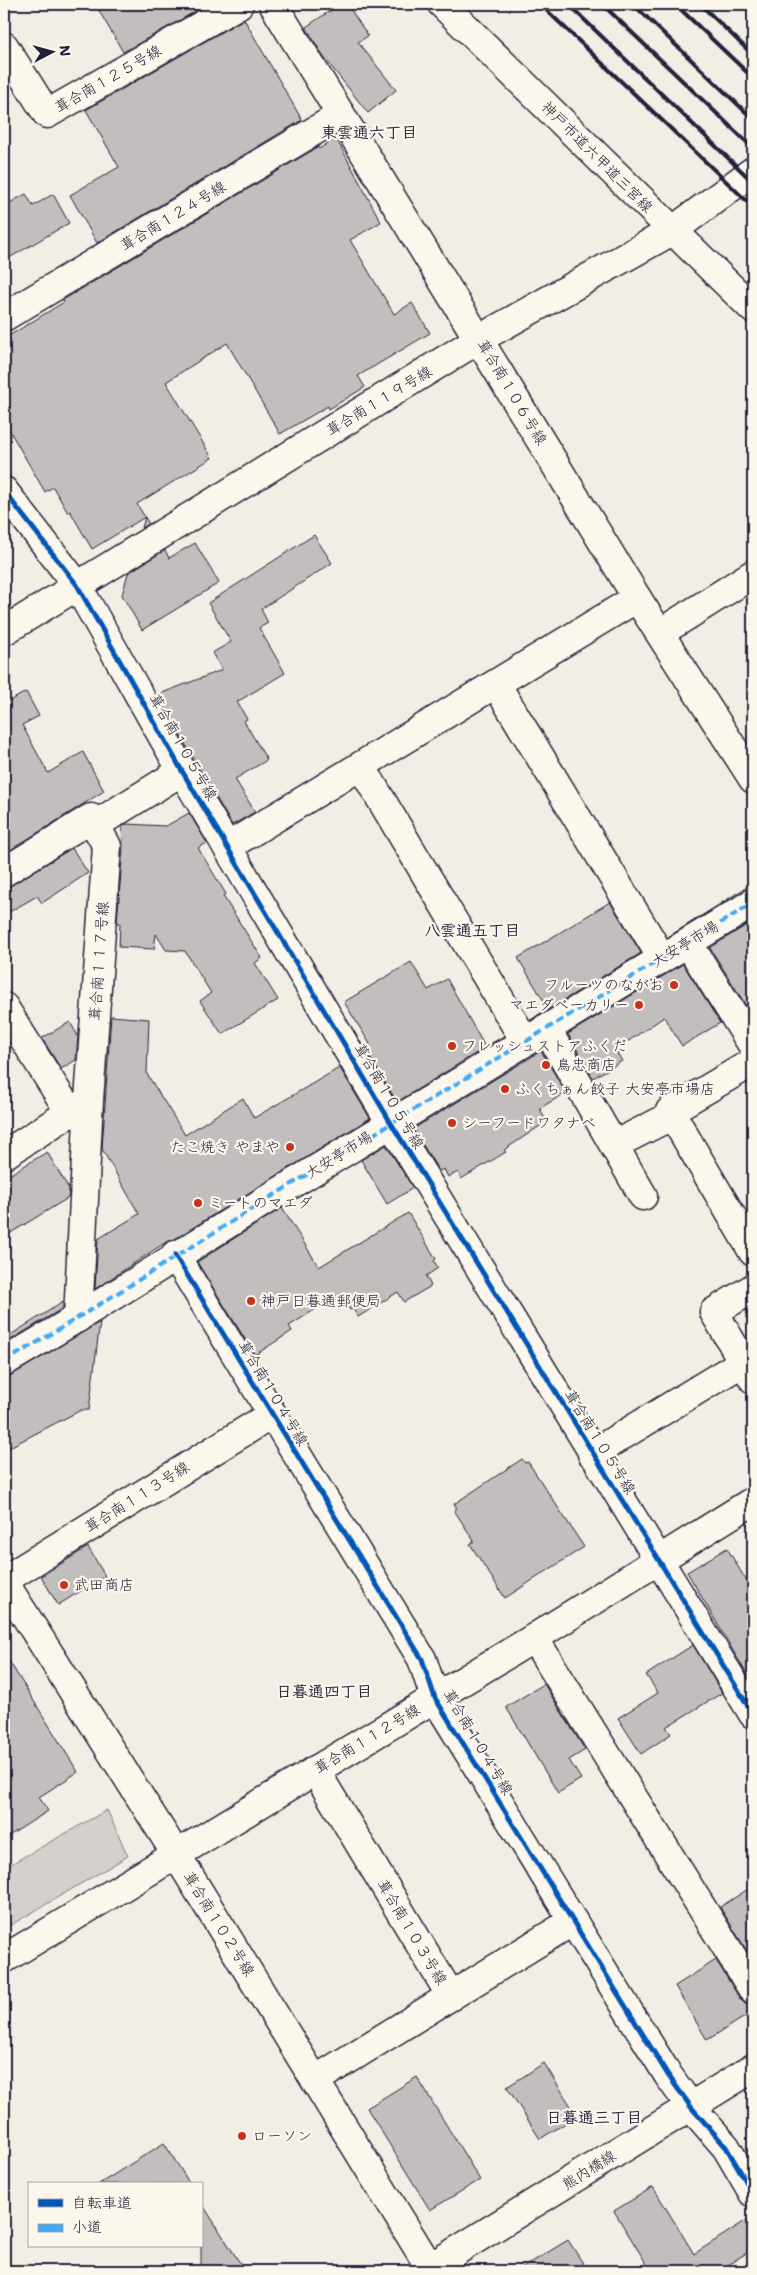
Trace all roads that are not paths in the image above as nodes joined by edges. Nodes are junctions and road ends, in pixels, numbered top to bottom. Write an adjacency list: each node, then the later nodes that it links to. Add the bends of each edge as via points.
1 (239, 4): 4 (street, 葺合南１２５号線, via 47,114)
2 (274, 4): 5 (street, 葺合南１０６号線)
3 (442, 4): 7 (street, 神戸市道六甲道三宮線)
4 (4, 46)
5 (341, 114): 9 (street, 葺合南１２４号線); 10 (street, 葺合南１０６号線)
6 (753, 171): 7 (street, 葺合南１１９号線)
7 (672, 231): 8 (street, 神戸市道六甲道三宮線); 10 (street, 葺合南１１９号線)
8 (753, 309)
9 (4, 317)
10 (479, 339): 13 (street, 葺合南１１９号線); 14 (street, 葺合南１０６号線)
11 (4, 491): 13 (street, 葺合南１０５号線)
12 (753, 574): 16 (street)
13 (77, 585): 15 (street, 葺合南１１９号線); 20 (street, 葺合南１０５号線)
14 (638, 598): 16 (street, 葺合南１０６号線); 17 (street)
15 (4, 631)
16 (660, 633): 18 (street, 葺合南１０６号線)
17 (496, 684): 19 (street); 26 (street)
18 (749, 764)
19 (361, 766): 22 (street); 28 (street)
20 (182, 771): 21 (street); 22 (street, 葺合南１０５号線)
21 (95, 825): 23 (street, via 91,818); 31 (street, 葺合南１１７号線, via 107,846)
22 (227, 847): 33 (street, 葺合南１０５号線)
23 (4, 872)
24 (753, 903): 25 (street, 大安亭市場)
25 (688, 943): 26 (street, 大安亭市場); 29 (street)
26 (662, 958): 28 (street, 大安亭市場)
27 (4, 1007): 31 (street)
28 (536, 1034): 33 (street, 大安亭市場); 34 (street)
29 (753, 1046)
30 (753, 1062): 32 (street, via 670,1111)
31 (80, 1107): 35 (street); 40 (street, 葺合南１１７号線)
32 (673, 1115): 34 (street); 37 (street)
33 (391, 1123): 38 (street, 大安亭市場); 44 (street, 葺合南１０５号線)
34 (614, 1145): 36 (street)
35 (4, 1156)
36 (644, 1196)
37 (753, 1252)
38 (175, 1256): 40 (street, 大安亭市場); 43 (street, 葺合南１０４号線)
39 (753, 1288): 42 (street, via 714,1312)
40 (78, 1318): 41 (street, 大安亭市場)
41 (4, 1362)
42 (748, 1370): 44 (street)
43 (271, 1414): 47 (street, 葺合南１１３号線); 49 (street, 葺合南１０４号線, via 422,1659)
44 (592, 1454): 46 (street, 葺合南１０５号線)
45 (753, 1500): 46 (street, 葺合南１１２号線)
46 (657, 1560): 48 (street, 葺合南１１２号線); 50 (street, 葺合南１０５号線)
47 (4, 1581): 52 (street, 葺合南１０２号線)
48 (534, 1638): 49 (street, 葺合南１１２号線); 55 (street)
49 (435, 1698): 51 (street, 葺合南１１２号線); 53 (street, 葺合南１０４号線)
50 (753, 1714)
51 (315, 1770): 52 (street, 葺合南１１２号線); 56 (street, 葺合南１０３号線)
52 (176, 1854): 54 (street, 葺合南１１２号線); 58 (street, 葺合南１０２号線)
53 (573, 1921): 56 (street, 葺合南１０３号線); 59 (street, 葺合南１０４号線)
54 (4, 1959)
55 (753, 1990)
56 (451, 1996): 58 (street)
57 (753, 2068): 59 (street, 熊内橋線)
58 (315, 2080): 61 (street, 葺合南１０２号線)
59 (691, 2108): 60 (street, 葺合南１０４号線, via 726,2147); 61 (street, 熊内橋線)
60 (753, 2193)
61 (428, 2270)

